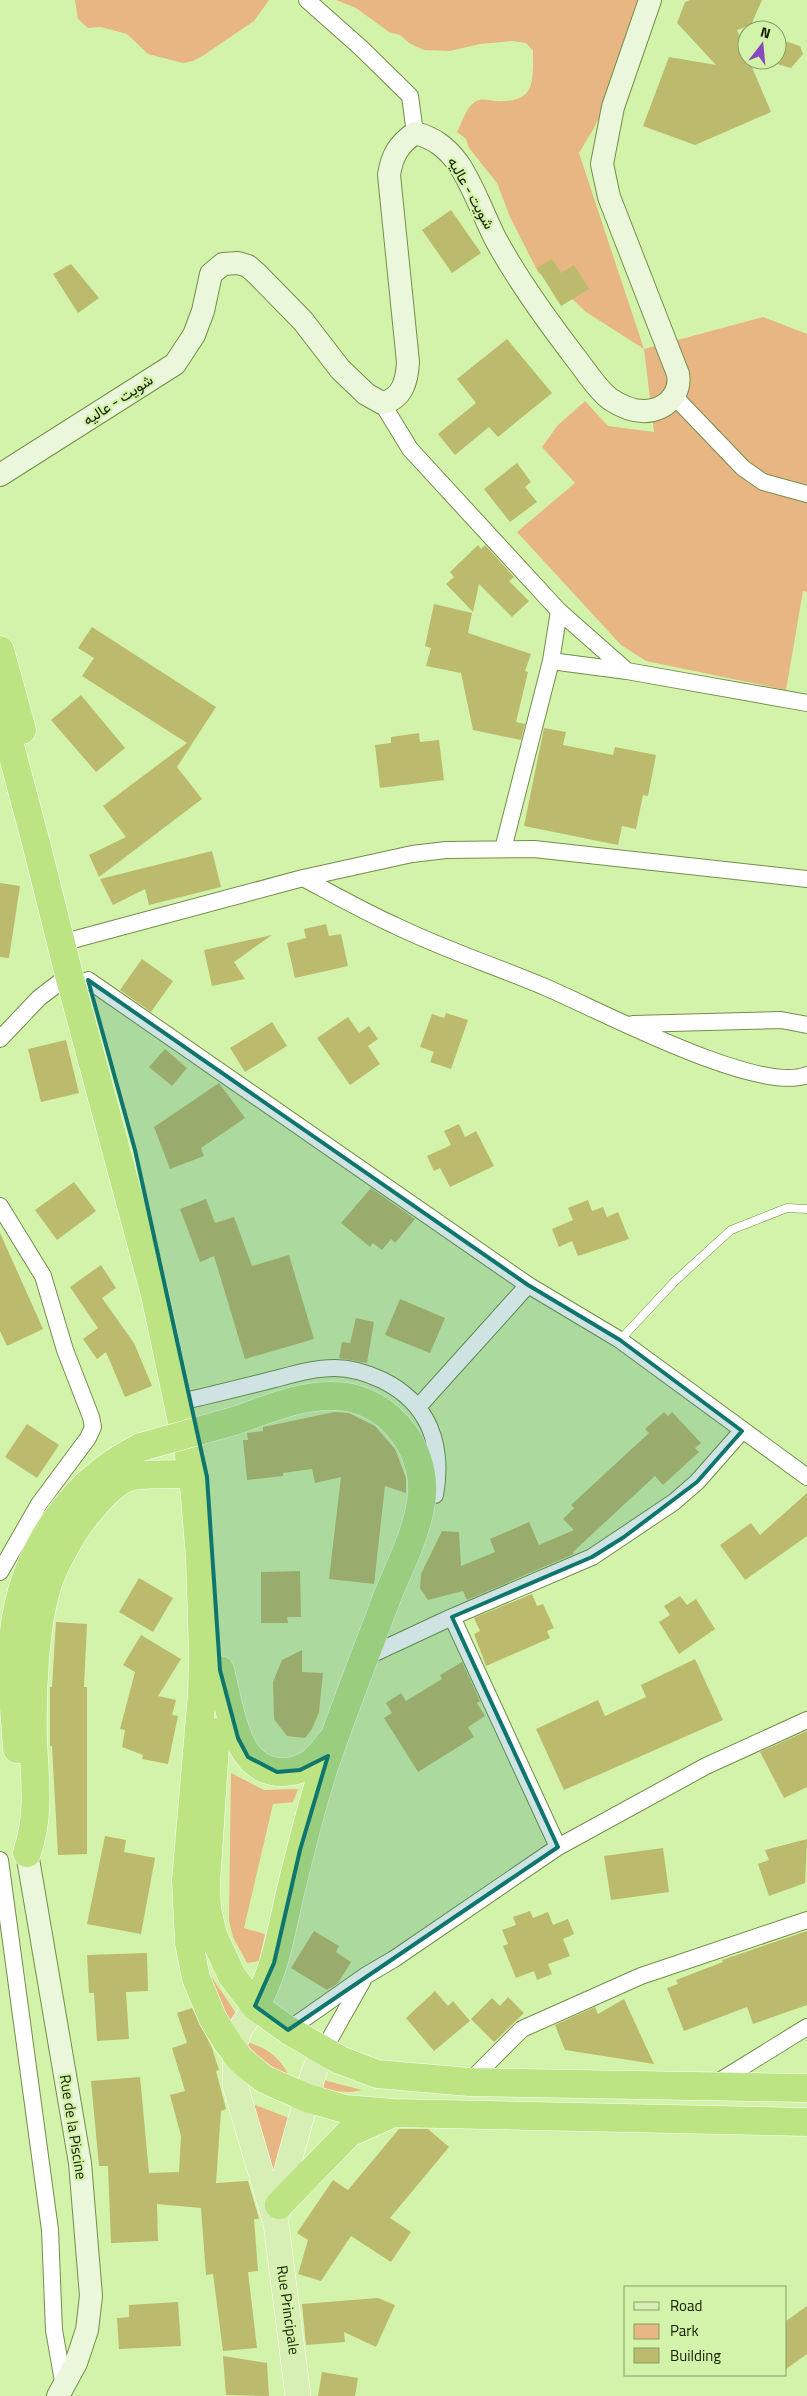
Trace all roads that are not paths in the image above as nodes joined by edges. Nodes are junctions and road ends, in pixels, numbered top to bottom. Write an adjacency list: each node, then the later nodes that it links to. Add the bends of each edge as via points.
1 (307, 0): 3 (street, via 410,96)
2 (650, 0): 4 (street, via 613,106 602,164 609,197 678,374 680,382)
3 (415, 133): 4 (street, شويت - عاليه, via 432,138 458,163 496,240 547,322 600,390 623,406 642,412 661,407); 5 (street, via 402,142 394,155 389,175 408,362 407,380 398,394 389,402)
4 (674, 396): 7 (street, via 743,468 764,482)
5 (382, 403): 6 (street, شويت - عاليه, via 366,394 346,374 303,321 248,266 223,264 211,274 194,335 174,364); 8 (street, via 410,449)
6 (0, 475)
7 (807, 494)
8 (559, 611): 10 (street); 11 (street)
9 (0, 650): 17 (highway)
10 (550, 661): 11 (street); 14 (street)
11 (626, 672): 12 (street)
12 (807, 703)
13 (0, 708): 18 (highway, via 36,843)
14 (502, 849): 15 (street, via 412,854); 16 (street, via 534,849)
15 (303, 878): 17 (street); 19 (street, via 394,926)
16 (807, 879)
17 (76, 939): 18 (highway)
18 (78, 978): 21 (street, via 39,998); 25 (street); 27 (highway, via 135,1150); 30 (highway, via 155,1295)
19 (628, 1024): 20 (street, via 781,1020); 22 (street, via 680,1048 749,1073 784,1079)
20 (807, 1025)
21 (0, 1039)
22 (807, 1076)
23 (0, 1206): 33 (street, via 43,1276 93,1428 39,1504)
24 (807, 1209): 26 (lane, via 787,1208 731,1230 674,1282)
25 (528, 1285): 26 (street); 28 (street)
26 (620, 1340): 29 (street)
27 (193, 1399): 28 (street, via 311,1371 346,1368 388,1383); 36 (highway, via 213,1523)
28 (419, 1406): 32 (street, via 434,1442 438,1476)
29 (742, 1431): 31 (street); 34 (street, via 697,1482 624,1537 592,1557)
30 (194, 1474): 40 (highway, via 130,1477 111,1488 76,1526 47,1585 38,1624 33,1740 37,1809); 47 (highway, via 203,1654 186,1880 189,1943 200,1991)
31 (807, 1478)
32 (435, 1494)
33 (0, 1572)
34 (452, 1617): 35 (street); 39 (street)
35 (364, 1658): 38 (highway); 40 (highway, bridge, via 417,1520 422,1494 419,1460 395,1422 353,1398 318,1396 141,1448 120,1458 85,1485 56,1519 34,1556 16,1615 12,1674 22,1824)
36 (220, 1670): 38 (highway, via 243,1750 256,1763 277,1772 300,1770 316,1760); 44 (highway, via 207,1909 213,1935 232,1976)
37 (807, 1720): 39 (street, via 706,1766)
38 (339, 1725): 44 (highway, via 308,1820 268,1985)
39 (558, 1847): 43 (street)
40 (27, 1853): 56 (street, Rue de la Piscine, via 80,2163 92,2296 87,2330 76,2363)
41 (0, 1860): 56 (street, via 50,2230 54,2330)
42 (807, 1920): 49 (street, via 641,1976 522,2029)
43 (365, 1976): 46 (street); 48 (street)
44 (255, 2006): 46 (highway); 47 (main road, via 239,2032)
45 (807, 2027): 50 (street)
46 (288, 2030): 48 (highway)
47 (234, 2051): 52 (highway, via 264,2079); 55 (main road, via 236,2093)
48 (323, 2051): 49 (highway, via 377,2074); 52 (main road)
49 (469, 2082): 50 (highway)
50 (712, 2085): 51 (highway)
51 (807, 2088)
52 (307, 2098): 53 (highway, via 345,2108); 55 (main road)
53 (393, 2113): 54 (highway); 55 (highway, via 349,2133)
54 (807, 2122)
55 (277, 2214): 57 (main road, Rue Principale)
56 (61, 2392)
57 (298, 2396)

